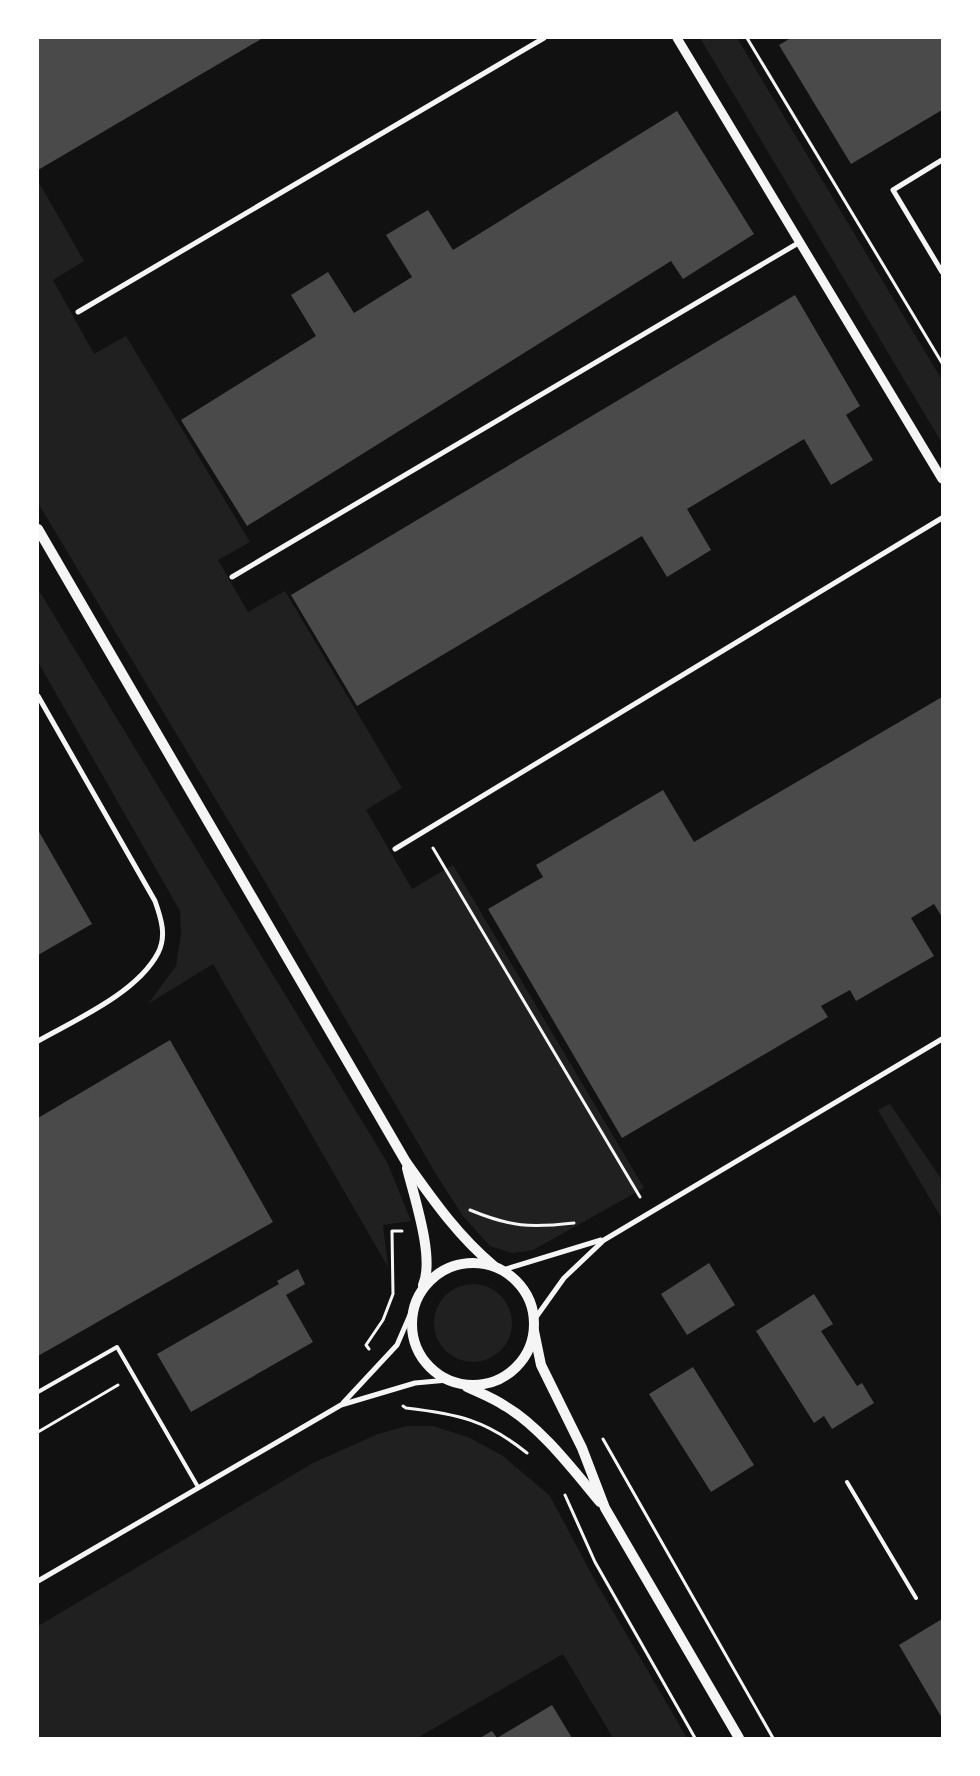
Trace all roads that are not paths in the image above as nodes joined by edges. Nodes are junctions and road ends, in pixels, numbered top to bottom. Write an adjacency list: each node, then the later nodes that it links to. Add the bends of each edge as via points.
1 (544, 38): 6 (street)
2 (677, 38): 4 (street)
3 (942, 160): 5 (street, via 893,190)
4 (801, 242): 7 (street); 10 (street)
5 (942, 272)
6 (78, 312)
7 (942, 479)
8 (942, 518): 12 (street)
9 (38, 529): 15 (main road)
10 (232, 577)
11 (38, 696): 14 (street, via 155,901 162,922 159,953 146,970 130,985)
12 (395, 850)
13 (942, 1039): 16 (street)
14 (38, 1041)
15 (406, 1162): 17 (main road, via 446,1220 470,1246); 18 (main road, via 427,1255 427,1276)
16 (604, 1240): 17 (street); 20 (street, via 564,1278)
17 (499, 1268): 18 (main road, via 464,1262 446,1268 430,1279); 20 (main road, via 516,1279 525,1291)
18 (418, 1294): 19 (main road)
19 (413, 1308): 22 (main road, via 411,1323 417,1351 436,1373); 25 (street, via 397,1345)
20 (534, 1320): 21 (main road)
21 (534, 1331): 23 (main road, via 522,1361 510,1373 496,1381); 28 (main road, via 541,1365 582,1448)
22 (448, 1380): 23 (main road); 25 (street, via 415,1383)
23 (463, 1385): 28 (main road, via 507,1406 521,1418 551,1444)
24 (38, 1392): 27 (lane, via 117,1347)
25 (342, 1405): 27 (street)
26 (847, 1482): 30 (lane)
27 (198, 1487): 29 (street)
28 (606, 1508): 31 (main road)
29 (38, 1580)
30 (916, 1598)
31 (738, 1738)

